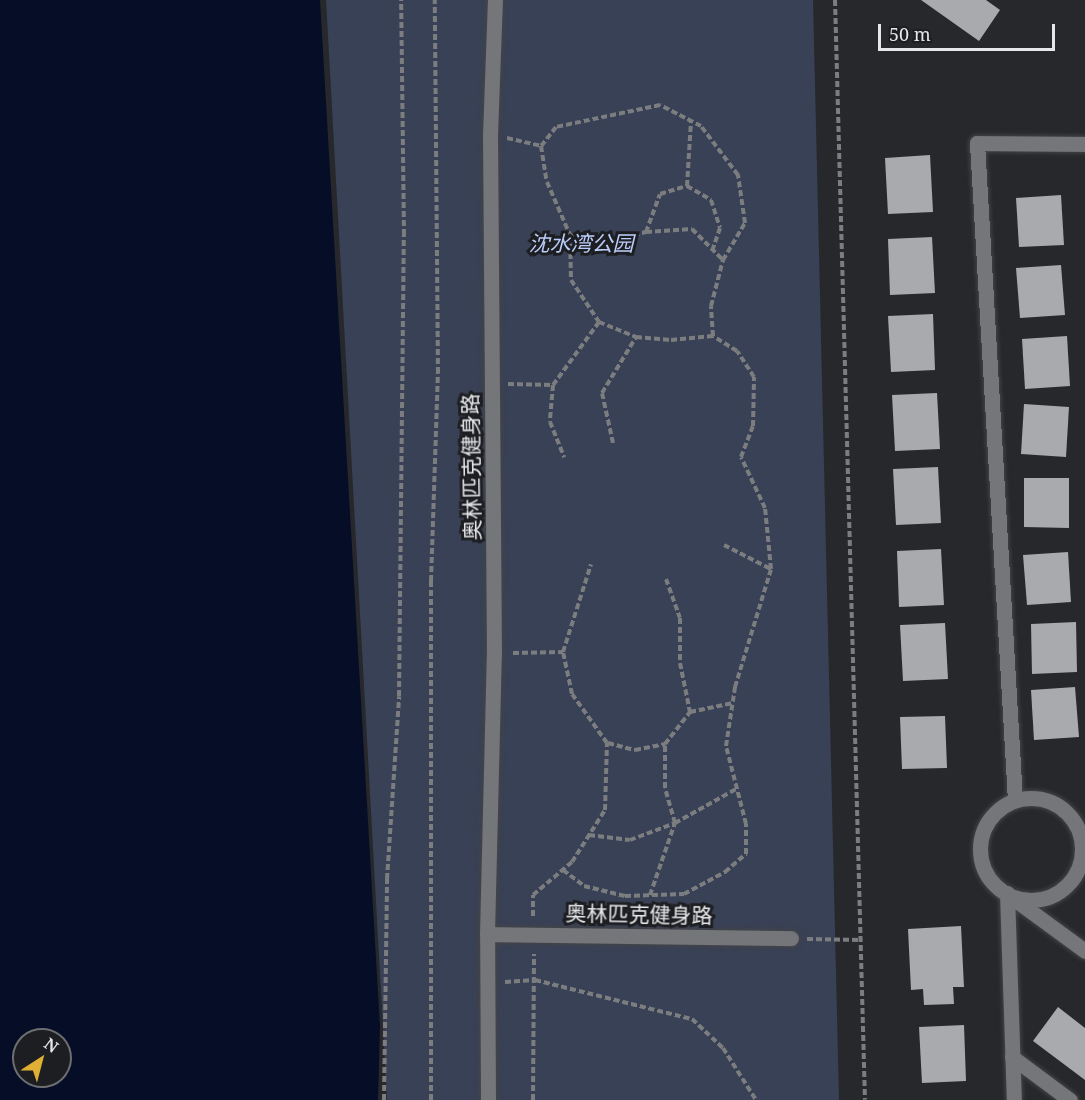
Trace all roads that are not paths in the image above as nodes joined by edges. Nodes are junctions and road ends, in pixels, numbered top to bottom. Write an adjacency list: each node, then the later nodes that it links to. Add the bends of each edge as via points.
1 (495, 0): 7 (street, 奥林匹克健身路, via 490,135 494,654)
2 (1085, 144): 3 (street, via 977,143)
3 (1015, 800): 4 (street, via 1033,797 1050,801 1076,824); 6 (street, via 988,820 981,844 984,869 993,883)
4 (1083, 840): 5 (street)
5 (1082, 868): 6 (street, via 1064,887 1041,899 1023,899)
6 (1007, 893): 9 (street); 10 (street)
7 (487, 934): 8 (street, 奥林匹克健身路); 11 (street, 奥林匹克健身路)
8 (791, 938)
9 (1085, 951)
10 (1012, 1057): 12 (street); 13 (street)
11 (488, 1100)
12 (1014, 1100)
13 (1070, 1100)

